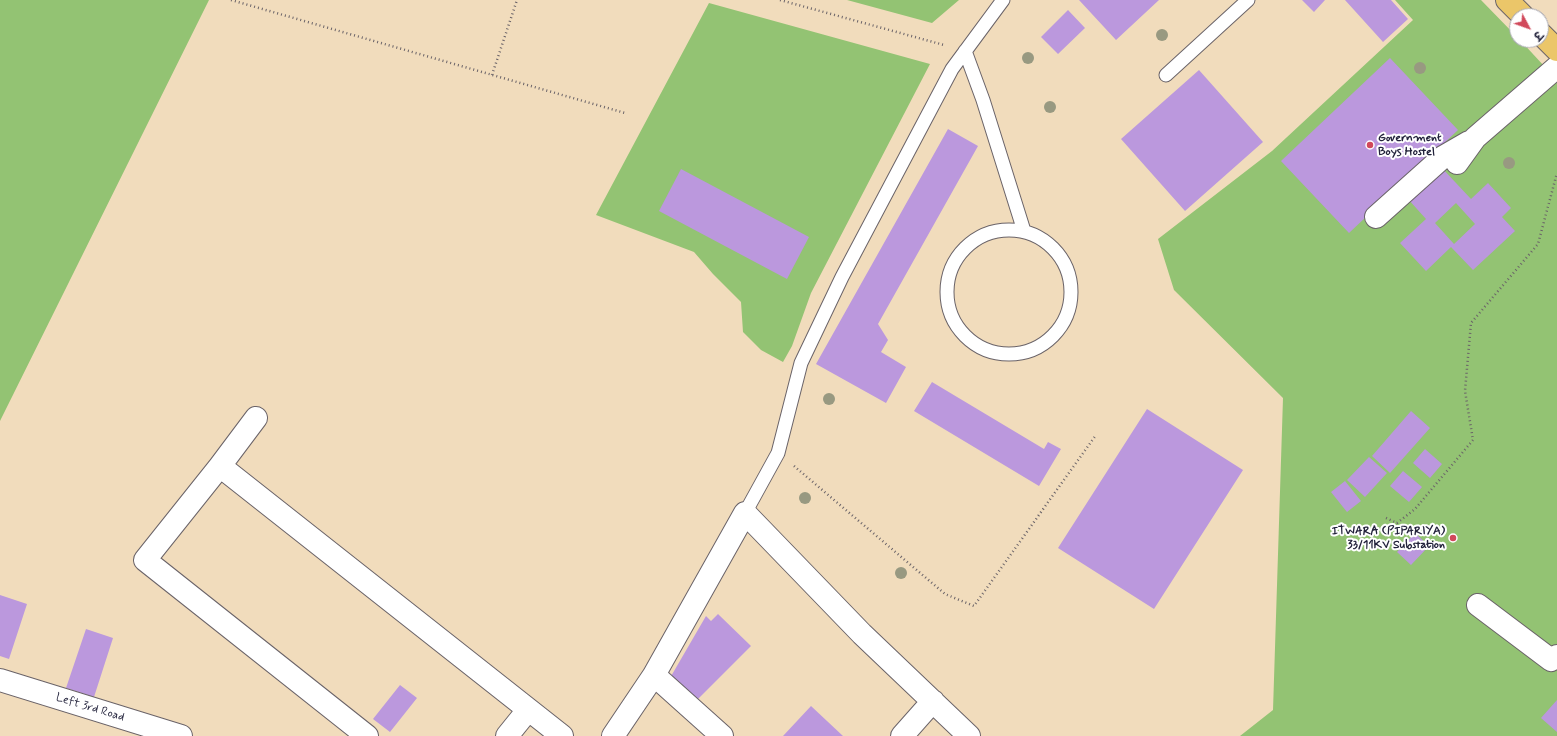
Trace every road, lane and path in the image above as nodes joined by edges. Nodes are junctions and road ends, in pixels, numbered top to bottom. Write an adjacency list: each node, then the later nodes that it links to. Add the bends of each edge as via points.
1 (232, 0): 12 (path)
2 (517, 0): 12 (path)
3 (780, 0): 10 (path)
4 (1003, 0): 10 (lane)
5 (1248, 0): 13 (lane)
6 (1507, 0): 7 (main road)
7 (1515, 8)
8 (1549, 42): 9 (main road)
9 (1557, 50)
10 (965, 51): 19 (lane); 22 (lane, via 952,69 842,277 801,363)
11 (1557, 67): 15 (street)
12 (492, 75): 14 (path)
13 (1166, 75)
14 (625, 113)
15 (1475, 138): 16 (street); 18 (street, via 1443,157)
16 (1457, 163)
17 (1557, 173): 25 (path, via 1538,244 1471,323 1465,391 1473,440 1415,509 1397,523)
18 (1376, 218)
19 (1024, 231): 19 (lane, via 1009,229 989,232 972,242 958,256 948,275 946,296 951,317 963,335 980,348 1001,354 1022,354 1042,345 1058,331 1069,312 1072,292 1069,273 1060,255 1046,241)
20 (256, 418): 23 (street)
21 (1096, 436): 22 (path, via 974,606 945,594)
22 (778, 453): 24 (lane)
23 (220, 466): 31 (street); 33 (street, via 145,560)
24 (745, 513): 28 (street); 30 (street, via 857,628)
25 (1386, 518)
26 (1478, 605): 27 (street, via 1551,660)
27 (1557, 656)
28 (654, 675): 36 (street); 37 (street)
29 (2, 686): 32 (street, Left 3rd Road)
30 (933, 701): 38 (street); 39 (street)
31 (528, 710): 34 (street); 35 (street)
32 (181, 736)
33 (367, 736)
34 (507, 736)
35 (562, 736)
36 (613, 736)
37 (722, 736)
38 (902, 736)
39 (970, 736)

